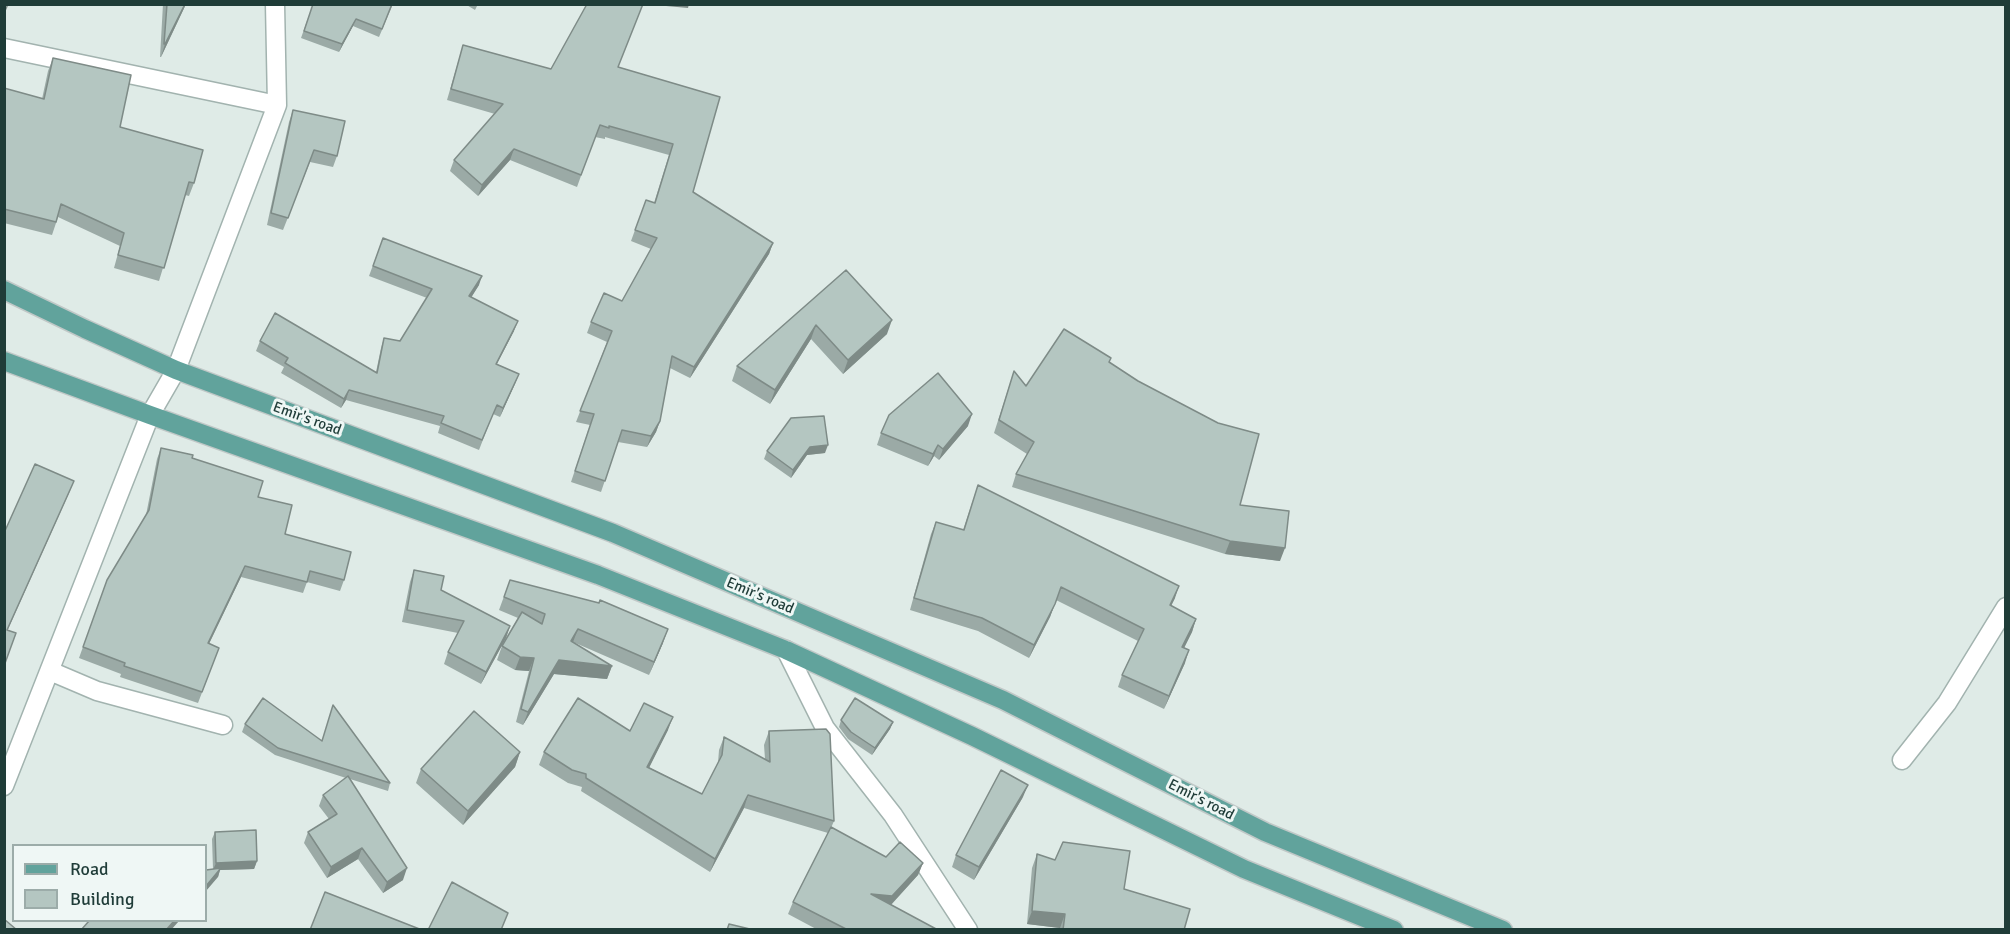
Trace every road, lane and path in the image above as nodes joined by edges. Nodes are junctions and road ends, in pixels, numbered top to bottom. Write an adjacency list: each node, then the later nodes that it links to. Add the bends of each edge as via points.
1 (275, 4): 3 (street)
2 (4, 48): 3 (street)
3 (277, 105): 6 (street)
4 (4, 290): 6 (main road, Emir's road)
5 (4, 361): 7 (main road)
6 (176, 370): 7 (street); 17 (main road, Emir's road, via 613,533 1003,700 1265,832)
7 (150, 415): 9 (main road, via 598,575); 10 (street)
8 (2006, 607): 13 (street, via 1947,703)
9 (786, 650): 15 (street, via 825,728 893,814); 16 (main road, via 1244,869)
10 (50, 671): 11 (street, via 97,691); 12 (street)
11 (223, 725)
12 (12, 746): 14 (street)
13 (1902, 760)
14 (4, 786)
15 (968, 930)
16 (1394, 930)
17 (1503, 930)

